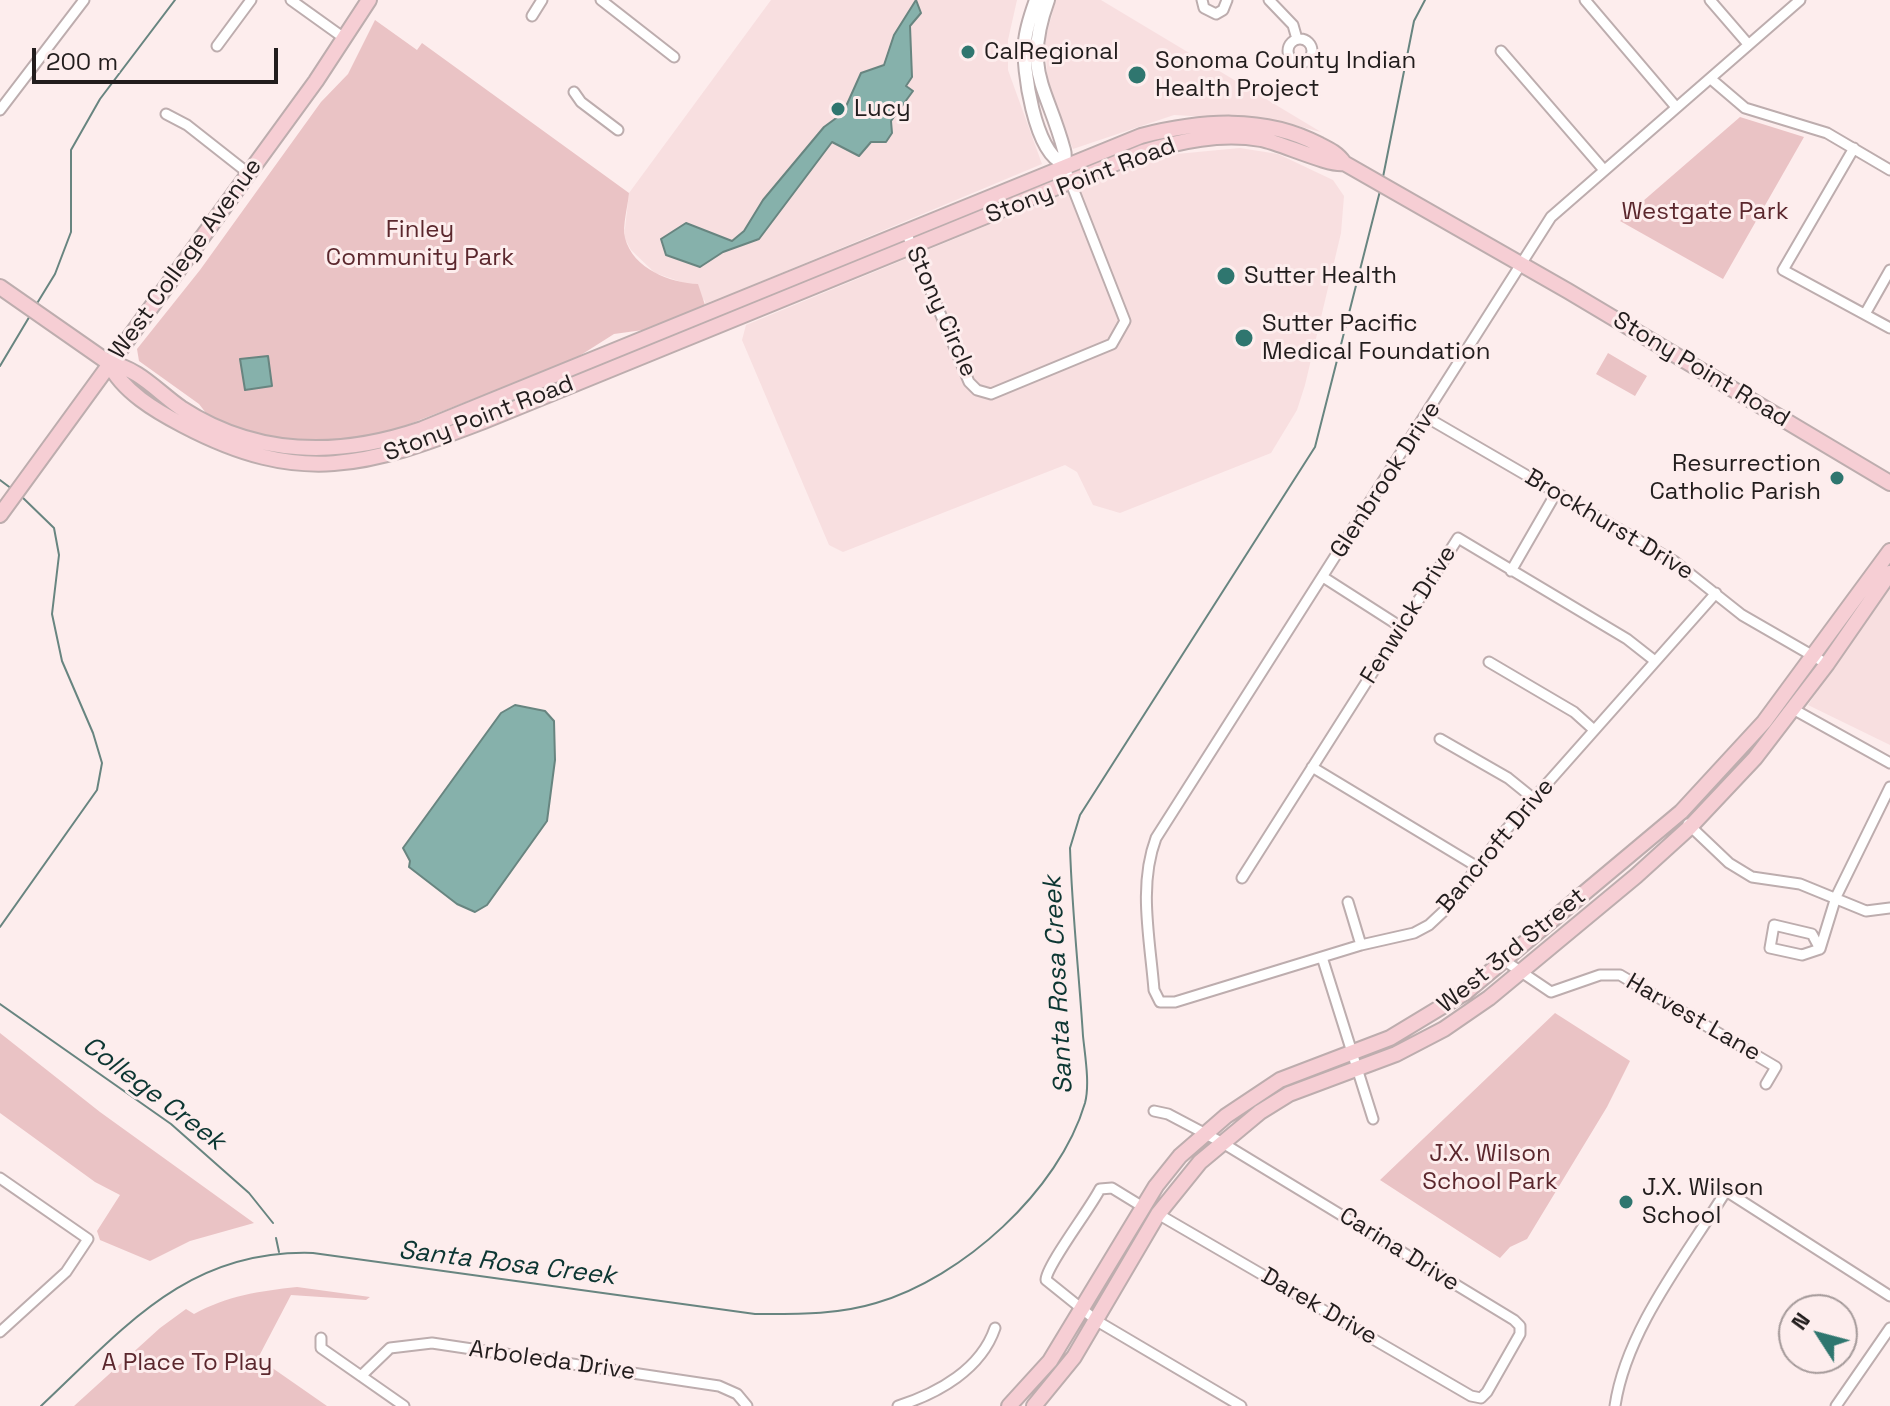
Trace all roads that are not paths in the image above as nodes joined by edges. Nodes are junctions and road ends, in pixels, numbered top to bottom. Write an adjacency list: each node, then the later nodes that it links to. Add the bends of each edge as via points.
1 (251, 0): 19 (street)
2 (291, 0): 16 (street)
3 (369, 0): 16 (main road, West College Avenue)
4 (542, 0): 15 (street)
5 (601, 0): 21 (street)
6 (1036, 0): 30 (street, via 1026,36 1025,75 1050,153)
7 (1048, 0): 30 (street, via 1037,61 1041,90 1064,149)
8 (1202, 0): 9 (street, via 1204,8 1216,14)
9 (1227, 0)
10 (1269, 0): 17 (street, via 1293,25)
11 (1585, 0): 24 (street)
12 (1710, 0): 18 (street)
13 (1800, 0): 18 (street, Glenbrook Drive)
14 (80, 1): 25 (street)
15 (532, 16)
16 (344, 38): 33 (main road, West College Avenue)
17 (1297, 39)
18 (1748, 44): 22 (street, Glenbrook Drive)
19 (217, 46)
20 (1501, 51): 31 (street)
21 (674, 57)
22 (1711, 79): 24 (street, Glenbrook Drive); 28 (street, via 1745,108 1808,126)
23 (574, 92): 27 (street)
24 (1676, 107): 31 (street, Glenbrook Drive)
25 (0, 110)
26 (166, 114): 33 (street)
27 (618, 130)
28 (1854, 148): 32 (street); 39 (street, via 1783,270)
29 (1344, 163): 30 (main road, Stony Point Road, via 1292,132 1223,122 1141,136); 34 (main road, Stony Point Road, via 1335,165 1260,139 1201,138 1143,152); 36 (main road, Stony Point Road)
30 (1064, 165): 34 (street, Stony Circle); 35 (main road, Stony Point Road)
31 (1604, 170): 36 (street, Glenbrook Drive, via 1551,217)
32 (1890, 170)
33 (248, 173): 41 (main road, West College Avenue)
34 (1071, 182): 35 (main road, Stony Point Road); 35 (street, Stony Circle, via 1125,321 1112,344 991,394 969,382)
35 (909, 239): 43 (main road, Stony Point Road, via 484,421 373,460 326,465 277,460); 44 (main road, Stony Point Road, via 384,442 331,450)
36 (1519, 264): 42 (street, Glenbrook Drive); 45 (main road, Stony Point Road)
37 (1890, 270): 39 (street)
38 (0, 287): 41 (main road)
39 (1865, 314): 40 (street)
40 (1890, 328)
41 (109, 363): 43 (main road, Stony Point Road, via 117,380); 44 (main road, Stony Point Road, via 126,366 200,420); 47 (main road, West College Avenue)
42 (1426, 417): 46 (street, Brockhurst Drive); 51 (street, Glenbrook Drive)
43 (198, 433): 44 (main road, via 252,447)
44 (260, 442)
45 (1890, 483)
46 (1556, 493): 49 (street); 52 (street, Brockhurst Drive, via 1674,561)
47 (4, 510)
48 (1890, 551): 54 (main road, West 3rd Street, via 1850,601)
49 (1511, 571): 53 (street, Fenwick Drive, via 1458,538); 55 (street, Fenwick Drive)
50 (1890, 573): 54 (main road, West 3rd Street)
51 (1323, 577): 53 (street); 76 (street, Glenbrook Drive, via 1156,838 1147,866 1146,897 1154,990)
52 (1716, 593): 54 (street, Brockhurst Drive, via 1754,623); 55 (street, Bancroft Drive)
53 (1401, 627): 61 (street, Fenwick Drive)
54 (1821, 660): 57 (main road, West 3rd Street); 64 (main road, West 3rd Street)
55 (1655, 661): 58 (street, Bancroft Drive)
56 (1489, 662): 58 (street, via 1574,712)
57 (1793, 709): 60 (street); 65 (main road, West 3rd Street)
58 (1594, 730): 63 (street, Bancroft Drive)
59 (1440, 739): 63 (street)
60 (1890, 763)
61 (1312, 767): 66 (street); 67 (street, Fenwick Drive)
62 (1890, 787): 68 (street)
63 (1534, 799): 66 (street, Bancroft Drive)
64 (1681, 812): 65 (street); 74 (main road, West 3rd Street)
65 (1690, 827): 68 (street, via 1752,877 1800,884); 75 (main road, West 3rd Street)
66 (1476, 866): 71 (street, Bancroft Drive, via 1429,925)
67 (1242, 878)
68 (1836, 897): 70 (street, via 1866,911); 72 (street)
69 (1348, 902): 71 (street)
70 (1890, 908)
71 (1361, 945): 73 (street, Bancroft Drive)
72 (1820, 949): 72 (street, via 1802,955 1770,948 1774,925 1812,934)
73 (1322, 957): 76 (street, Bancroft Drive, via 1175,1002); 77 (street)
74 (1505, 961): 75 (street, Harvest Lane); 77 (main road, West 3rd Street, via 1428,1018)
75 (1520, 973): 78 (main road, West 3rd Street, via 1429,1039); 79 (street, Harvest Lane, via 1551,992 1600,975 1620,975 1776,1067)
76 (1160, 1002)
77 (1351, 1051): 78 (street); 82 (main road, West 3rd Street, via 1280,1080)
78 (1357, 1069): 81 (street); 83 (main road, West 3rd Street, via 1289,1094)
79 (1766, 1084)
80 (1154, 1111): 82 (street, Carina Drive)
81 (1373, 1119)
82 (1204, 1133): 83 (street, Carina Drive); 85 (main road, West 3rd Street, via 1164,1174)
83 (1221, 1142): 86 (main road, West 3rd Street); 95 (street, Carina Drive, via 1514,1320 1520,1334)
84 (0, 1178): 92 (street, via 88,1239 81,1254)
85 (1143, 1207): 88 (main road, West 3rd Street); 88 (street, via 1112,1188 1100,1189 1049,1268 1046,1280)
86 (1158, 1214): 89 (main road, West 3rd Street); 95 (street, Darek Drive)
87 (1890, 1296): 102 (street, via 1726,1191 1636,1337 1619,1377)
88 (1083, 1306): 89 (street); 99 (main road, West 3rd Street, via 1050,1361)
89 (1097, 1321): 100 (main road, West 3rd Street); 101 (street)
90 (995, 1328): 98 (street, via 988,1350 957,1377)
91 (1890, 1328): 103 (street)
92 (0, 1332)
93 (321, 1338): 94 (street, via 321,1348)
94 (361, 1376): 96 (street); 97 (street, Arboleda Drive, via 390,1348 432,1343 719,1386)
95 (1481, 1398)
96 (404, 1406)
97 (747, 1406)
98 (898, 1406)
99 (1009, 1406)
100 (1034, 1406)
101 (1241, 1406)
102 (1615, 1406)
103 (1836, 1406)

